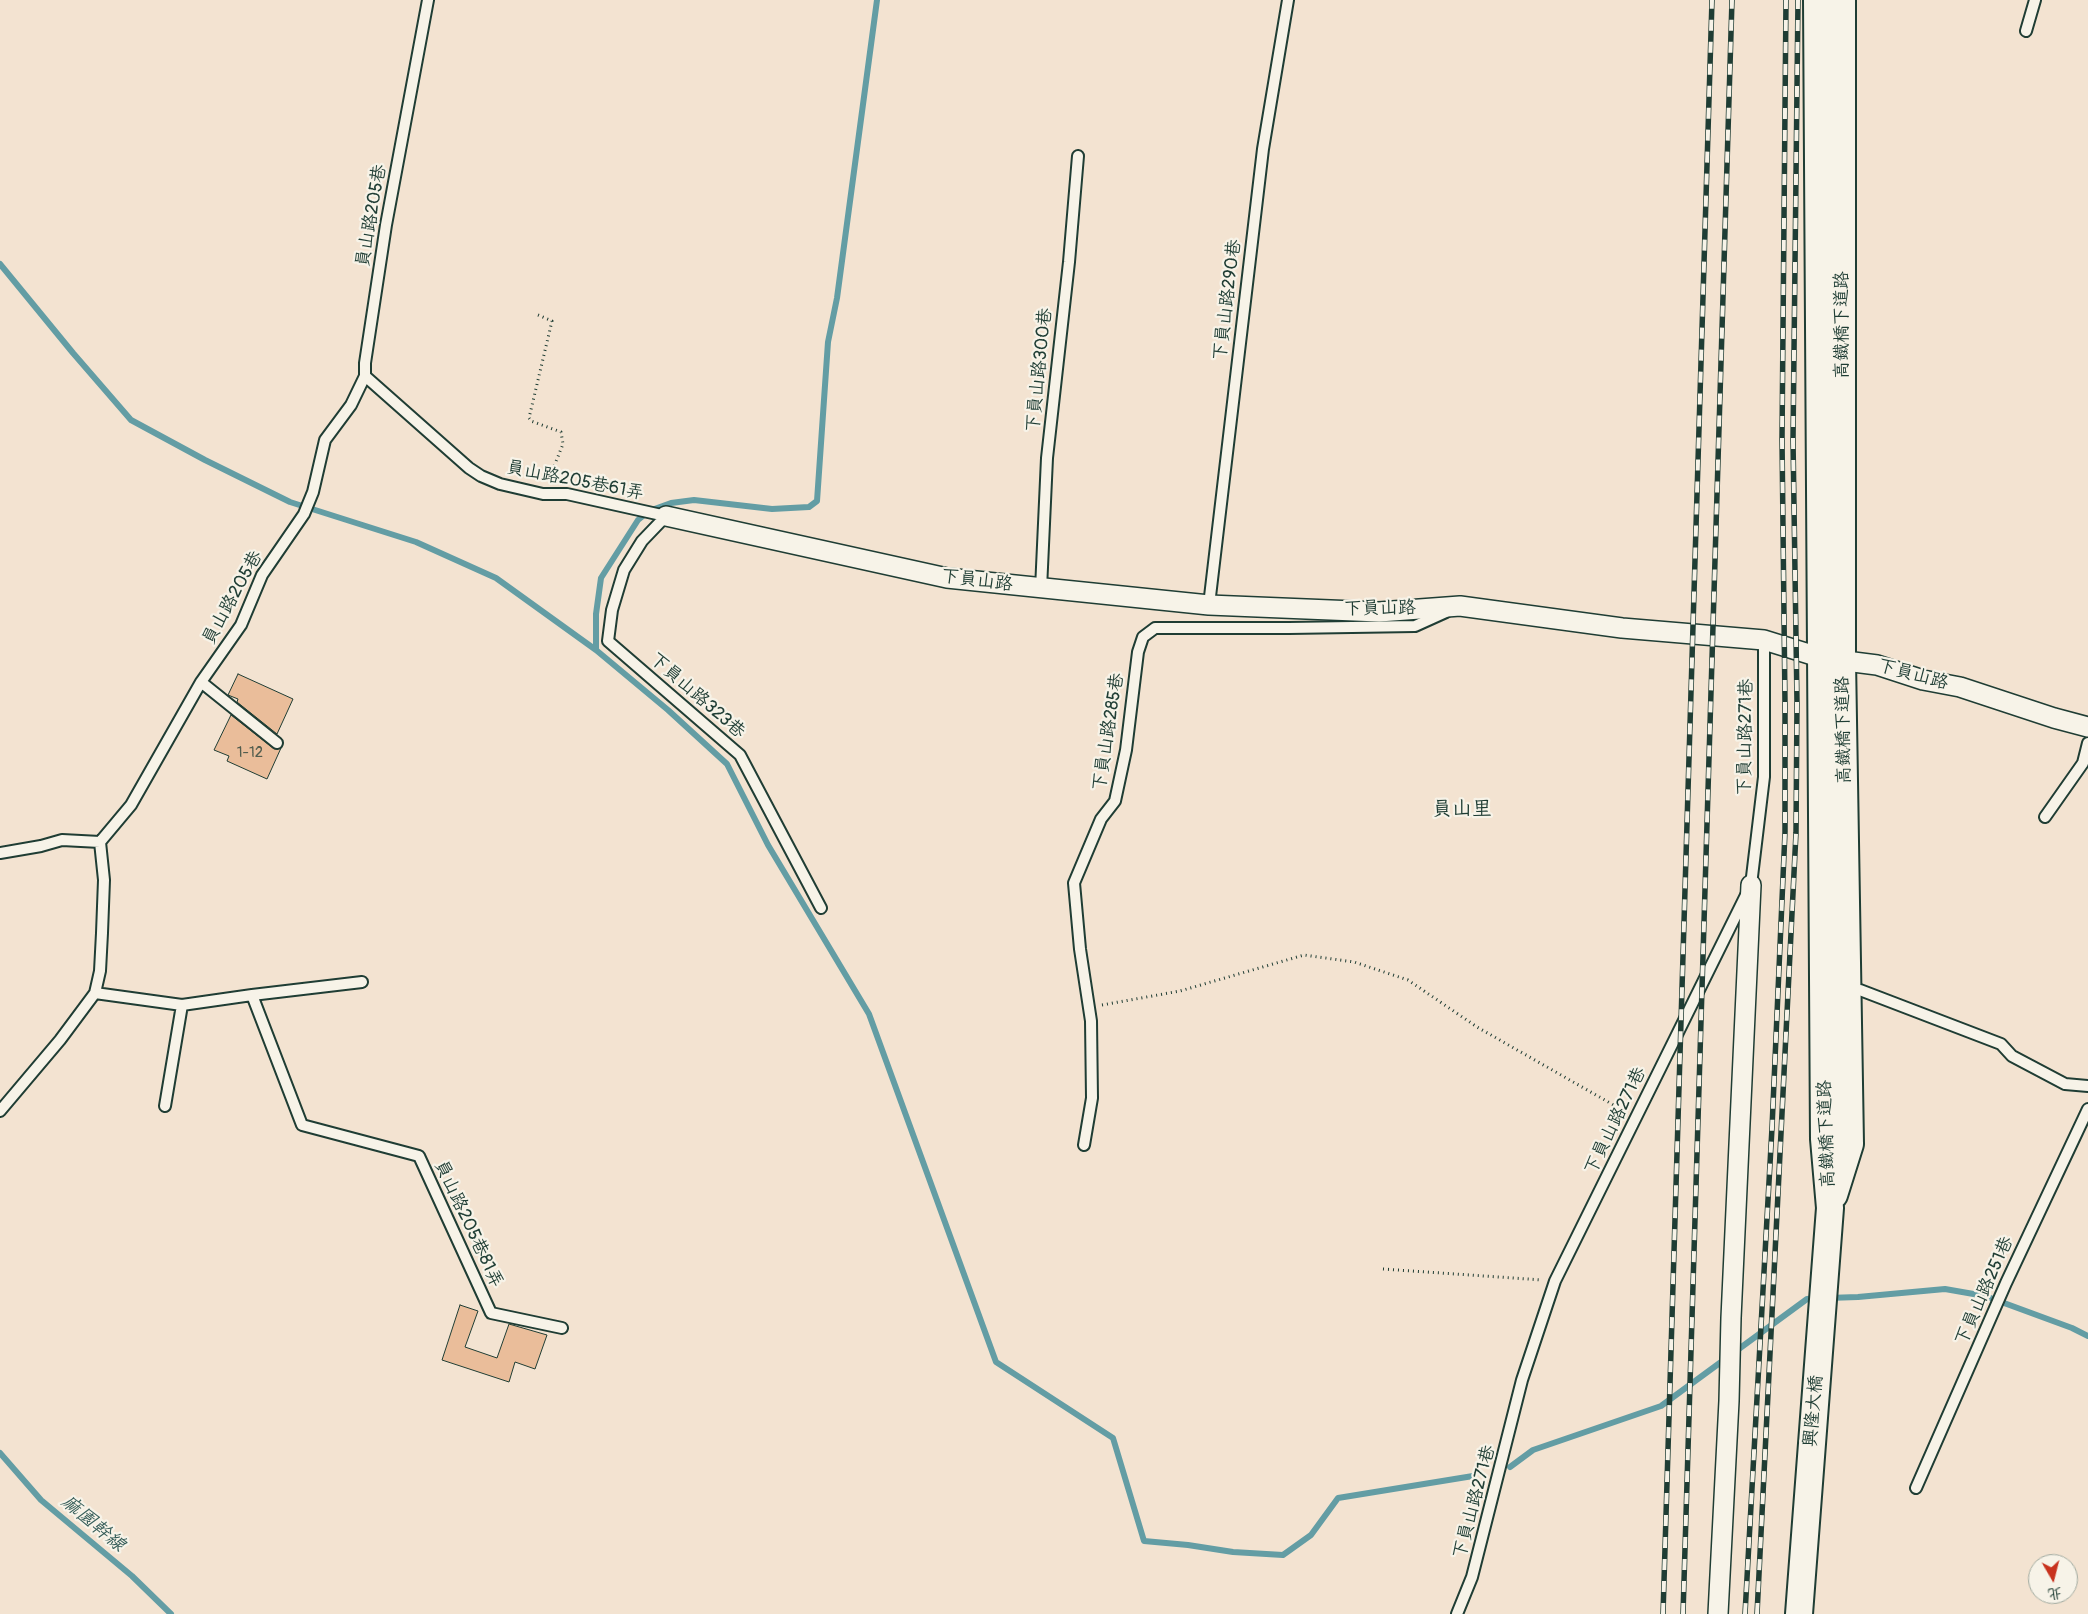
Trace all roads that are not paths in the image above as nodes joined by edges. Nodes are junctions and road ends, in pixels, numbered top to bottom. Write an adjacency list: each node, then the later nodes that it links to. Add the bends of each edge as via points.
1 (428, 0): 8 (lane, 員山路205巷, via 386,225 364,363)
2 (1288, 0): 11 (lane, 下員山路290巷, via 1263,149)
3 (1817, 0): 14 (street, 高鐵橋下道路)
4 (1842, 0): 14 (street, 高鐵橋下道路)
5 (2035, 0): 6 (lane)
6 (2026, 31)
7 (1078, 156): 10 (lane, 下員山路300巷, via 1047,458)
8 (365, 376): 9 (lane, 員山路205巷61弄, via 481,476 543,494 566,494); 15 (lane, 員山路205巷, via 351,405 325,440 304,514 262,575 241,625)
9 (666, 516): 10 (street, 下員山路, via 947,578); 23 (lane, 下員山路323巷, via 642,541 624,570 612,610 608,641 740,755)
10 (1041, 589): 11 (street, 下員山路)
11 (1209, 605): 12 (street, 下員山路, via 1380,612)
12 (1460, 606): 13 (street, 下員山路, via 1622,628); 33 (lane, 下員山路285巷, via 1415,626 1155,628 1143,636 1115,801 1101,819 1074,883 1091,1021 1092,1098)
13 (1764, 640): 14 (street, 下員山路); 22 (lane, 下員山路271巷, via 1764,777)
14 (1832, 659): 16 (street, 下員山路, via 1878,665); 34 (street, 高鐵橋下道路, via 1850,1144)
15 (202, 682): 17 (lane); 20 (lane, 員山路205巷, via 131,805)
16 (2088, 726)
17 (277, 743)
18 (2088, 743): 19 (lane, via 2083,764)
19 (2045, 817)
20 (100, 842): 21 (lane, via 62,840); 26 (lane, via 104,880 102,933 100,971)
21 (0, 854)
22 (1751, 885): 37 (lane, 下員山路271巷, via 1555,1281 1522,1380 1472,1577); 38 (street)
23 (822, 908)
24 (362, 982): 27 (lane)
25 (1860, 990): 29 (lane, via 2001,1044 2012,1056 2065,1084)
26 (94, 993): 28 (lane); 32 (lane, via 60,1040)
27 (252, 995): 28 (lane); 35 (lane, 員山路205巷81弄, via 302,1125 419,1156 491,1313)
28 (182, 1005): 30 (lane)
29 (2088, 1086)
30 (165, 1106)
31 (2088, 1109): 36 (lane, 下員山路251巷, via 2006,1283)
32 (0, 1111)
33 (1084, 1145)
34 (1830, 1208): 39 (street, 興隆大橋)
35 (562, 1328)
36 (1916, 1488)
37 (1457, 1614)
38 (1718, 1614)
39 (1799, 1614)

